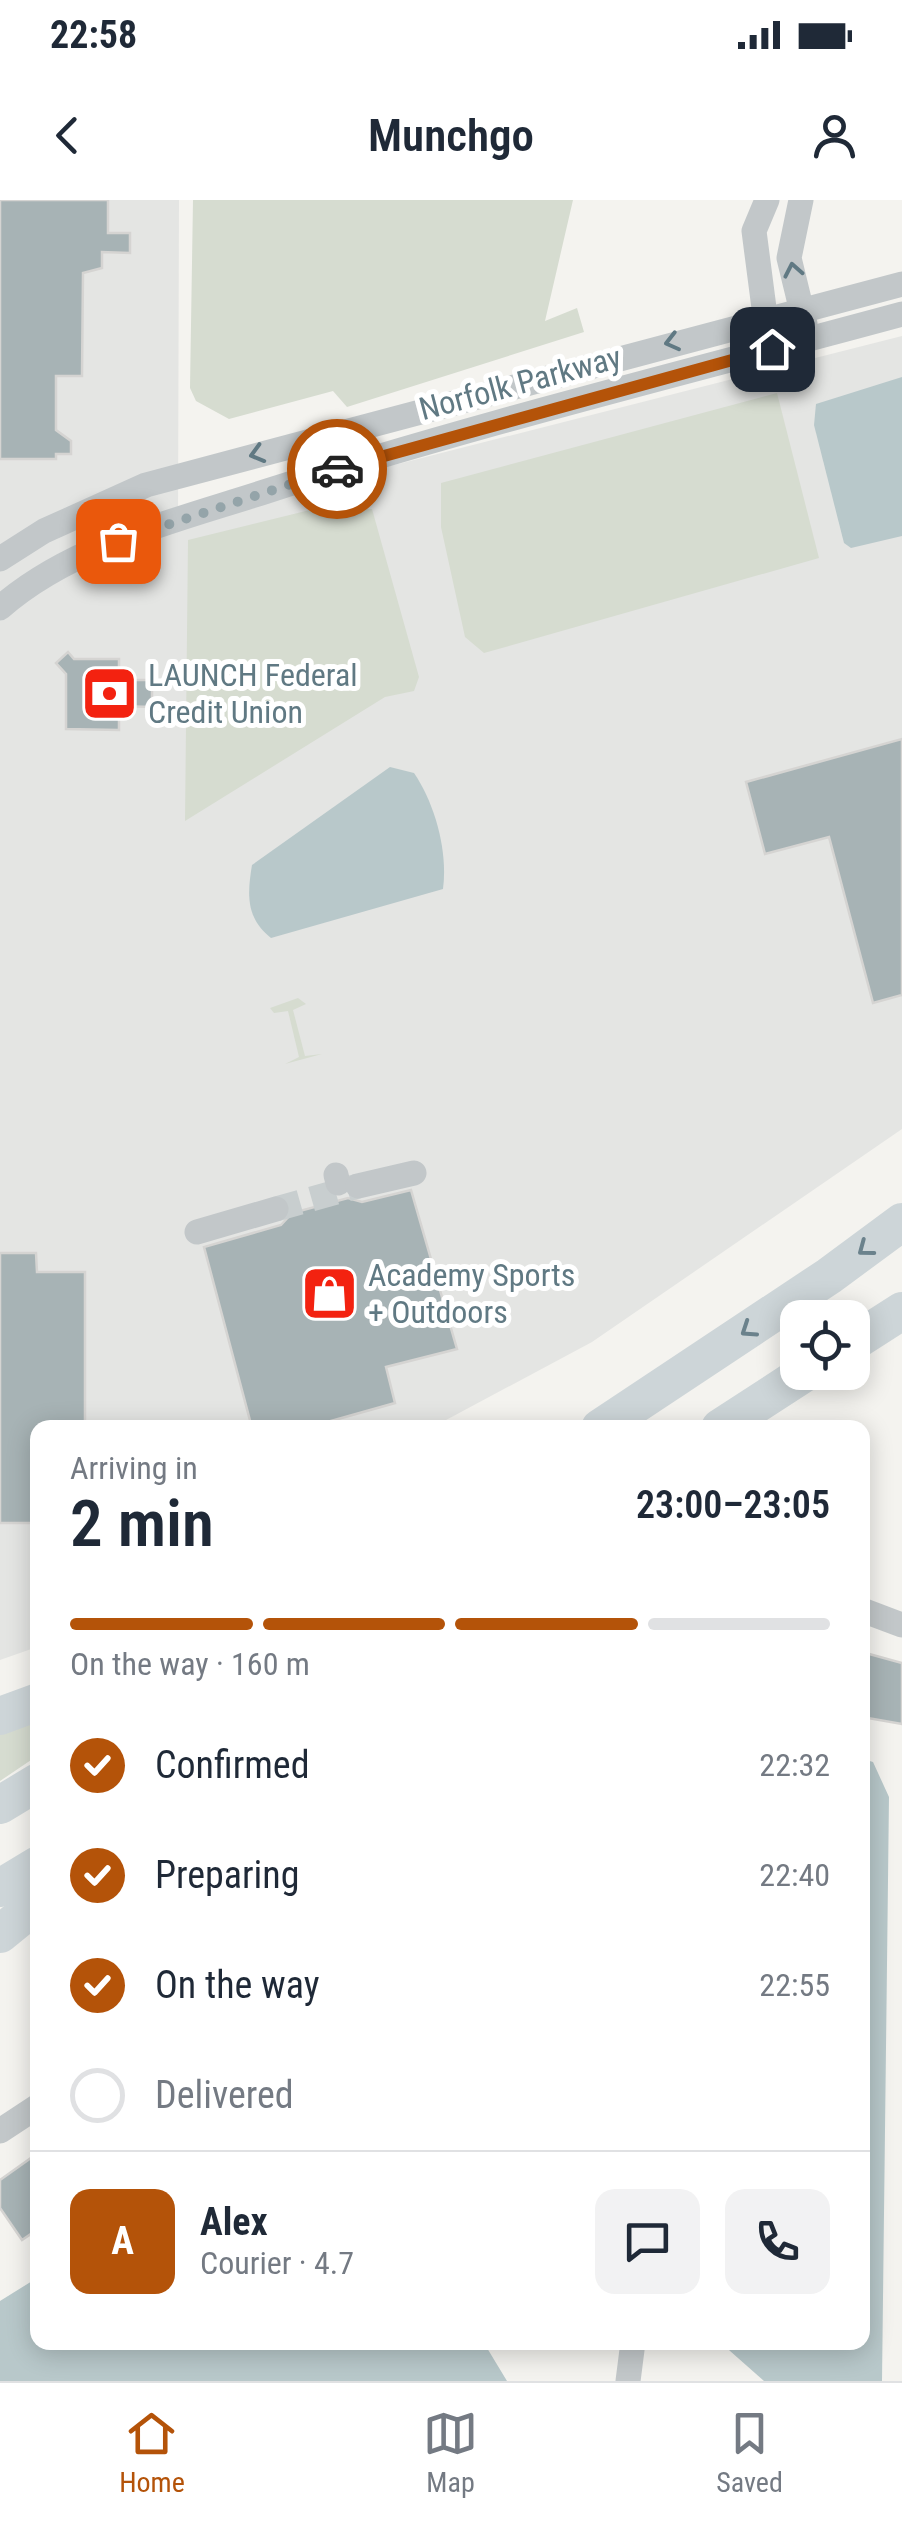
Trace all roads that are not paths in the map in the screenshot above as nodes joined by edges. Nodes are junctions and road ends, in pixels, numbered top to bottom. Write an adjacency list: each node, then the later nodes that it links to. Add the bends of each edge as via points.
1 (767, 200): 6 (street, via 754,231)
2 (801, 200): 4 (street, one-way to 2, via 789,258)
3 (902, 284): 4 (street, Norfolk Parkway)
4 (803, 309): 6 (street, Norfolk Parkway); 7 (street)
5 (902, 314): 7 (street, Norfolk Parkway)
6 (764, 319): 8 (street); 9 (street, Norfolk Parkway, one-way to 9, via 146,485)
7 (808, 339): 8 (street, Norfolk Parkway)
8 (772, 349): 10 (street, Norfolk Parkway, via 386,453 158,526 64,568)
9 (0, 558)
10 (0, 608)
11 (414, 1173): 12 (street)
12 (344, 1181)
13 (276, 1209): 15 (street)
14 (902, 1222): 19 (highway, one-way to 19)
15 (197, 1233)
16 (902, 1312): 17 (highway)
17 (870, 1332)
18 (780, 1389): 20 (highway)
19 (612, 1420)
20 (732, 1420)
21 (870, 1613): 22 (street)
22 (902, 1624)
23 (30, 1705): 24 (highway)
24 (0, 1716)
25 (30, 1787): 26 (highway)
26 (0, 1806)
27 (30, 1869): 28 (highway)
28 (0, 1888)
29 (30, 1909): 30 (highway)
30 (0, 1934)
31 (30, 2111): 32 (street)
32 (0, 2131)
33 (631, 2350): 34 (street)
34 (628, 2381)

